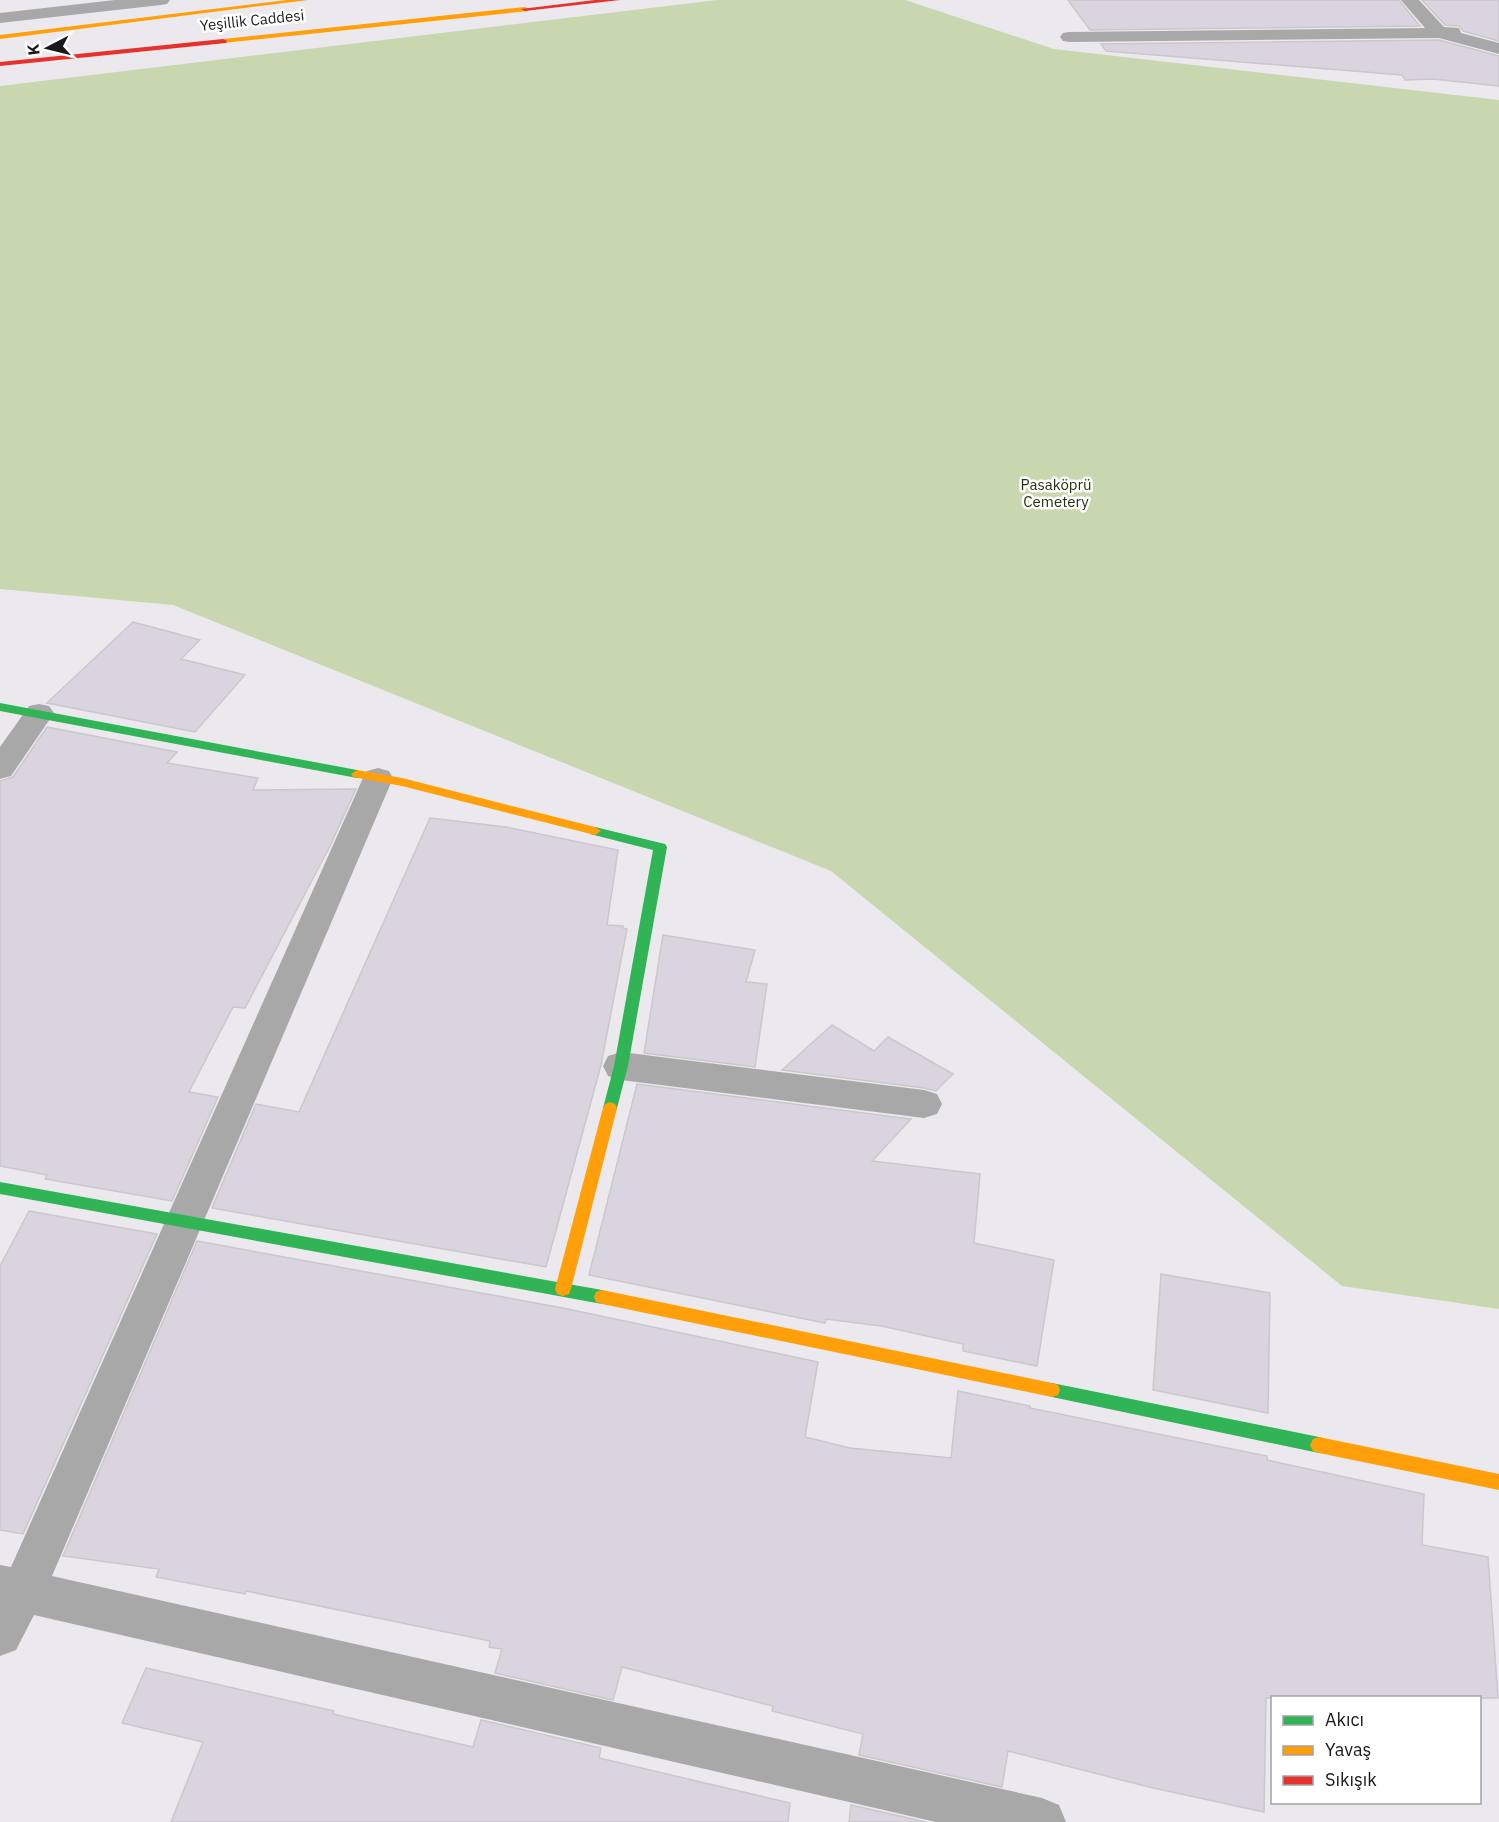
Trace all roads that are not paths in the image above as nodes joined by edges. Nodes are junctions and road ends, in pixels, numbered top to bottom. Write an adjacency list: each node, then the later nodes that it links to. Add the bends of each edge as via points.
1 (161, 0): 6 (street)
2 (304, 0): 10 (main road, Yeşillik Caddesi)
3 (616, 0): 13 (main road, Yeşillik Caddesi)
4 (1410, 0): 9 (street)
5 (0, 5): 6 (street)
6 (58, 11): 7 (street)
7 (0, 18)
8 (1499, 31): 9 (street)
9 (1439, 33): 11 (street); 12 (street)
10 (0, 37)
11 (1069, 37)
12 (1499, 49)
13 (0, 64)
14 (0, 707): 15 (main road)
15 (39, 713): 16 (street); 17 (main road)
16 (0, 769)
17 (378, 778): 18 (main road, via 660,847); 21 (street)
18 (621, 1065): 19 (street); 22 (main road)
19 (924, 1104)
20 (0, 1188): 21 (main road)
21 (184, 1222): 22 (main road); 24 (street)
22 (563, 1289): 23 (main road)
23 (1499, 1482)
24 (11, 1589): 25 (street); 26 (street)
25 (0, 1634)
26 (1042, 1822)

